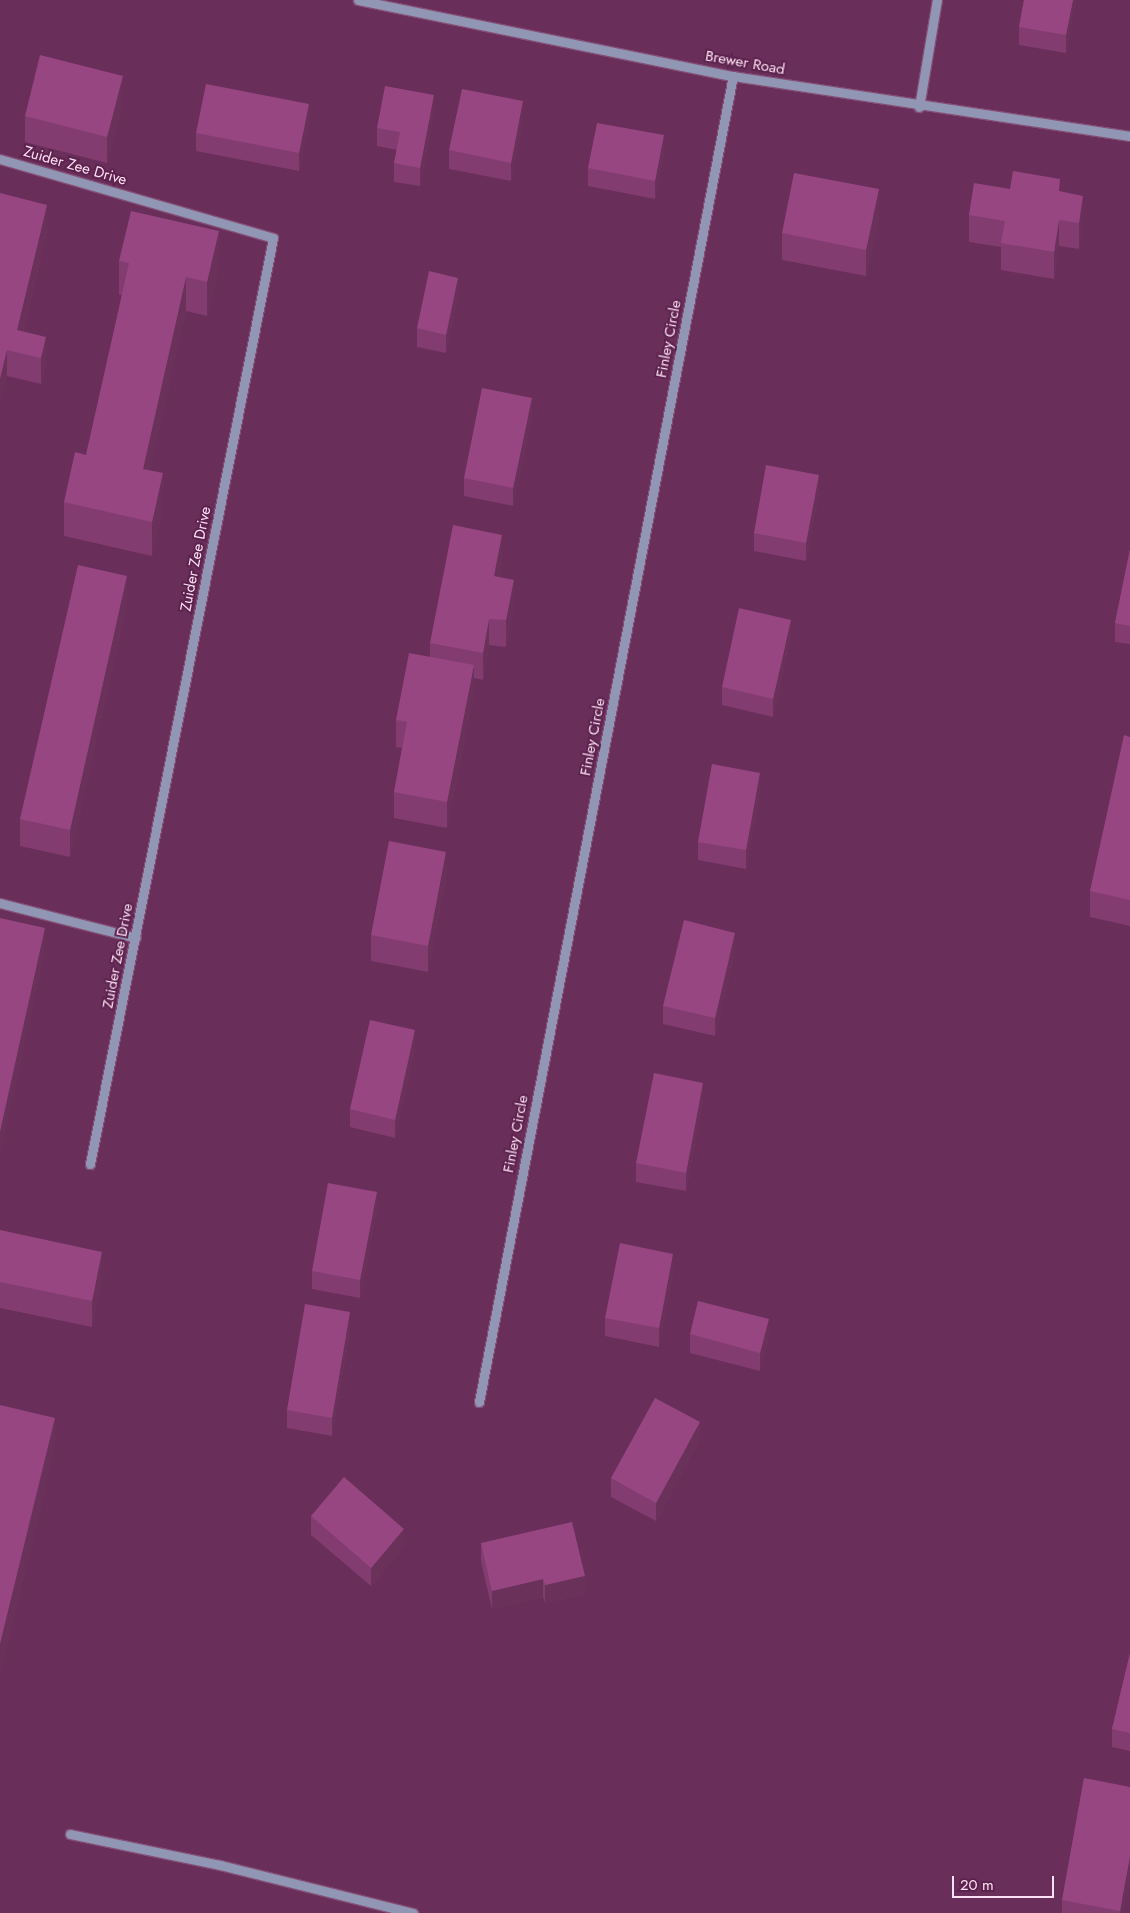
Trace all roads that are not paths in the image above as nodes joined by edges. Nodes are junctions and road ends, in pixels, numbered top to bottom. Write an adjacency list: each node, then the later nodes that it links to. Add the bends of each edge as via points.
1 (358, 0): 3 (street, Brewer Road)
2 (937, 0): 5 (street)
3 (392, 3): 4 (street, Brewer Road)
4 (733, 76): 5 (street, Brewer Road); 11 (street, Finley Circle)
5 (919, 107): 6 (street, Brewer Road)
6 (1130, 136)
7 (0, 159): 9 (street, Zuider Zee Drive, via 274,238)
8 (0, 903): 9 (street)
9 (136, 938): 10 (street, Zuider Zee Drive)
10 (90, 1164)
11 (479, 1402)
12 (70, 1834): 13 (street, via 220,1864)
13 (413, 1913)

